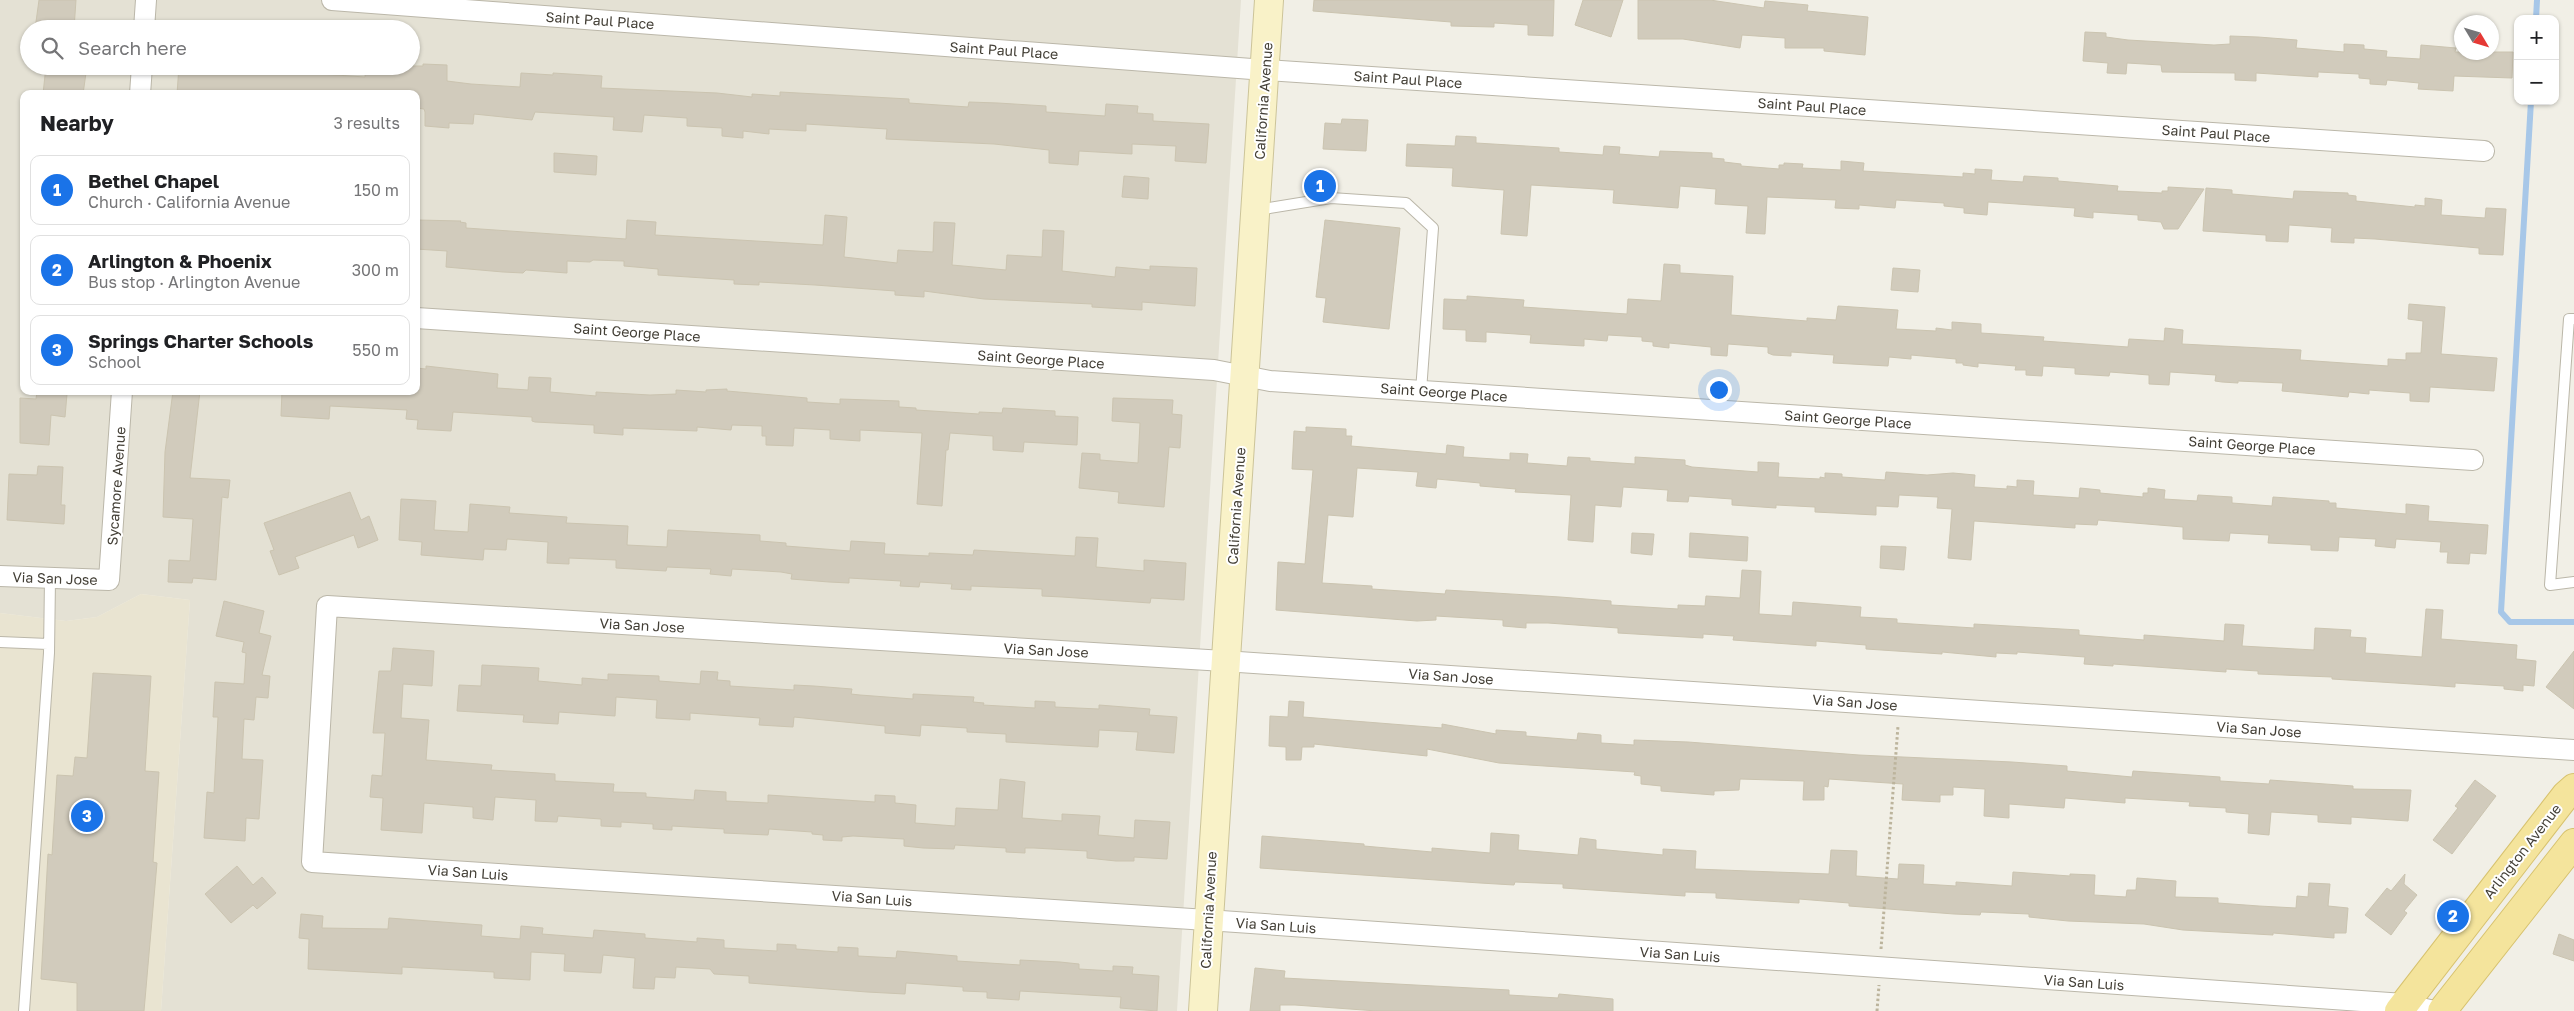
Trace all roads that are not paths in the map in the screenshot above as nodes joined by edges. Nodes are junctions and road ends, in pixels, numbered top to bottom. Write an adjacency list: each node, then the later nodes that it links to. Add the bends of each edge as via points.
1 (146, 0): 4 (street)
2 (332, 0): 5 (street, Saint Paul Place)
3 (1269, 0): 5 (main road, California Avenue)
4 (145, 20)
5 (1265, 70): 8 (street, Saint Paul Place); 9 (main road, California Avenue)
6 (141, 75): 7 (street)
7 (140, 90)
8 (2484, 151)
9 (1256, 210): 12 (main road, California Avenue); 13 (lane, via 1331,198 1406,203 1433,228)
10 (420, 318): 12 (street, Saint George Place, via 1214,370)
11 (2574, 319): 19 (lane, via 2569,318 2550,584)
12 (1246, 376): 13 (street, Saint George Place, via 1270,381); 23 (main road, California Avenue)
13 (1421, 391): 15 (street, Saint George Place)
14 (122, 395): 18 (street, Sycamore Avenue)
15 (2473, 460)
16 (0, 576): 17 (street, Via San Jose)
17 (50, 579): 18 (street, Via San Jose); 22 (lane)
18 (109, 580)
19 (2574, 582)
20 (327, 606): 23 (street, Via San Jose); 27 (street, Via San Luis, via 312,862)
21 (0, 642): 22 (lane)
22 (48, 644): 29 (lane)
23 (1224, 660): 24 (street, Via San Jose); 27 (main road, California Avenue)
24 (2574, 750)
25 (2574, 788): 28 (main road, Arlington Avenue)
26 (2574, 843): 32 (main road)
27 (1207, 920): 28 (street, Via San Luis); 30 (main road, California Avenue)
28 (2402, 1007): 31 (street, Via San Luis)
29 (24, 1011)
30 (1203, 1011)
31 (2434, 1011)
32 (2442, 1011)

